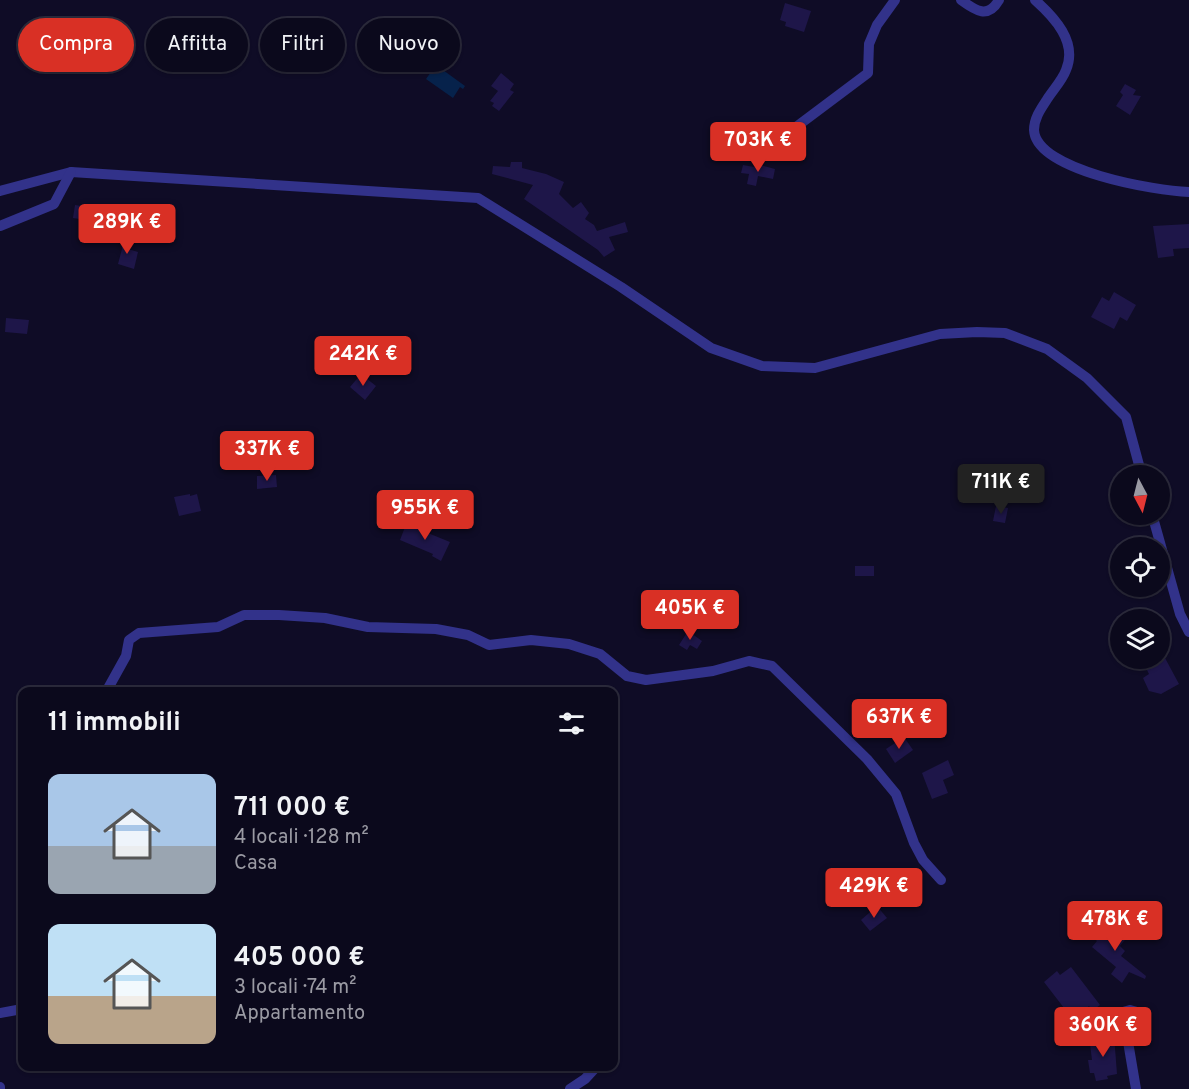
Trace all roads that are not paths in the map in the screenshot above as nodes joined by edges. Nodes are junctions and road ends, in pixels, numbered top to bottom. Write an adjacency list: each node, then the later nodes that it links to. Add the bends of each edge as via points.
1 (895, 0): 5 (street, via 869,44 868,73)
2 (961, 0): 3 (street, via 976,11 985,12 992,10)
3 (999, 0)
4 (1035, 0): 8 (street, via 1054,18 1066,37 1070,56 1066,70 1038,113 1034,131 1038,144 1055,158 1111,179)
5 (796, 127)
6 (71, 172): 7 (street); 9 (street, via 54,204); 10 (street, via 478,198 711,348 762,366 815,368 940,334 1005,333 1047,349 1087,378 1126,417)
7 (0, 191)
8 (1189, 192)
9 (0, 225)
10 (1139, 465)
11 (1155, 525): 12 (street, via 1180,614)
12 (1189, 632)
13 (109, 687): 14 (street, via 126,656 129,640 139,633 218,627 244,615 325,618 368,627 436,628 468,635 489,645 531,640 569,644 600,654 627,676 646,680 759,662 772,666 885,780 896,794 923,860)
14 (941, 880)
15 (18, 1010): 17 (street)
16 (1137, 1012): 20 (street, via 1123,1012)
17 (0, 1013)
18 (592, 1071): 19 (street)
19 (570, 1089)
20 (1136, 1089)

